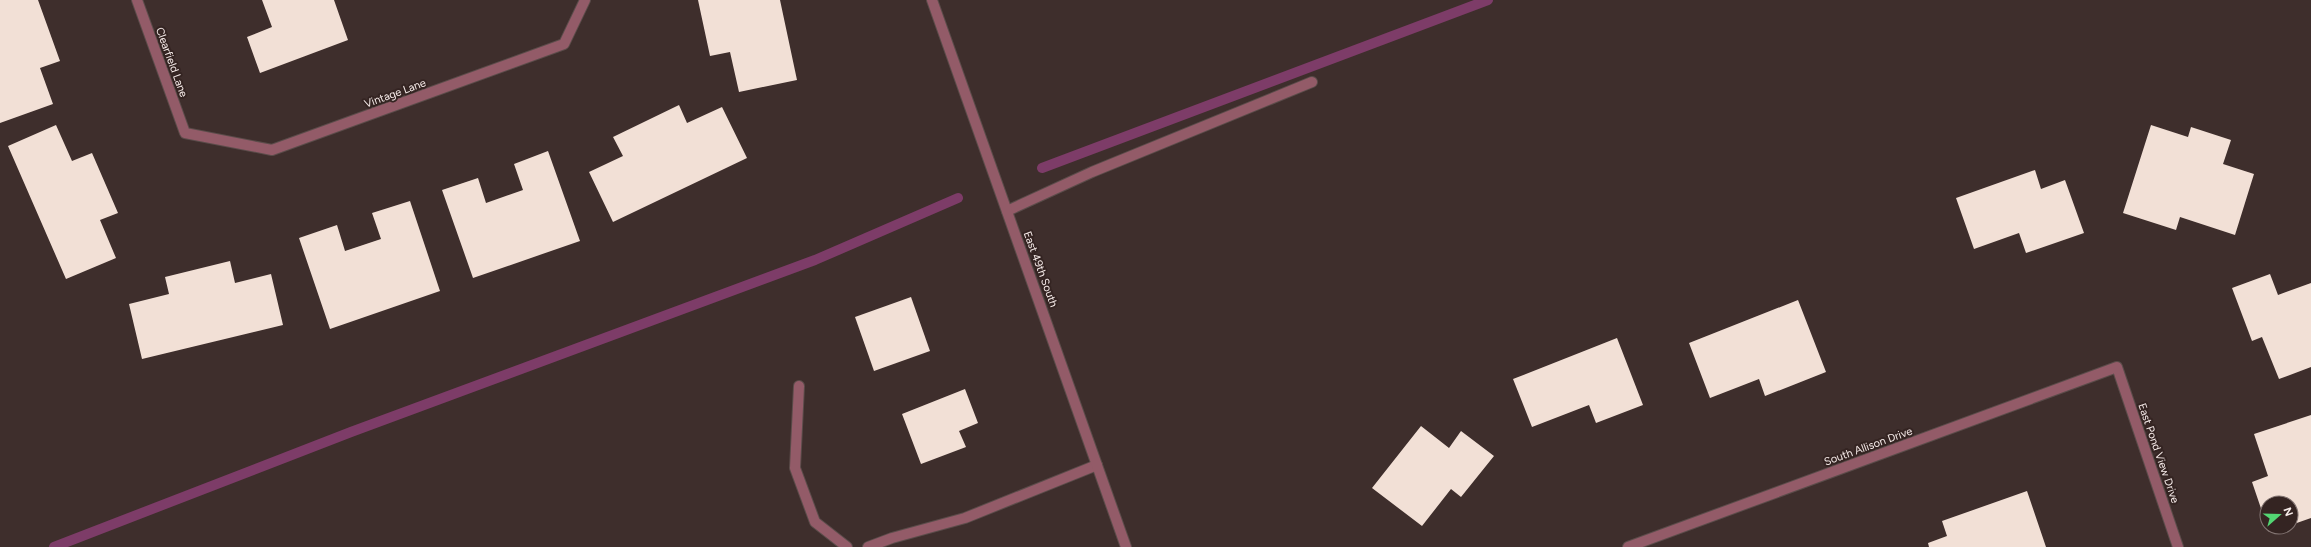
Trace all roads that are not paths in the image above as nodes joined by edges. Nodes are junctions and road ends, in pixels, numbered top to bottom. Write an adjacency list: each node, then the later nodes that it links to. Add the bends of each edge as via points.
1 (137, 0): 5 (street, Clearfield Lane)
2 (584, 0): 5 (street, Vintage Lane, via 564,44 272,150)
3 (932, 0): 6 (street, East 49th South)
4 (1312, 82): 6 (street, via 1092,172)
5 (185, 133)
6 (1007, 211): 9 (street, East 49th South)
7 (2116, 367): 13 (street, South Allison Drive); 14 (street, East Pond View Drive)
8 (799, 386): 10 (street, via 795,468 815,522)
9 (1097, 465): 11 (street, via 965,518); 12 (street, East 49th South)
10 (847, 547)
11 (868, 547)
12 (1126, 547)
13 (1628, 547)
14 (2178, 547)

